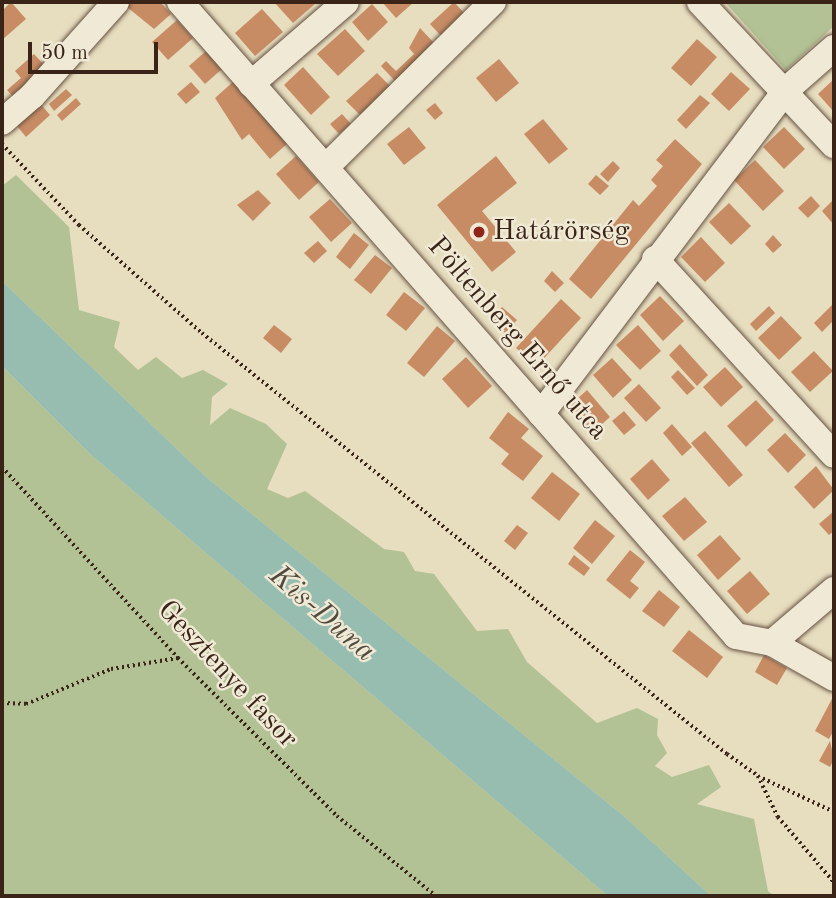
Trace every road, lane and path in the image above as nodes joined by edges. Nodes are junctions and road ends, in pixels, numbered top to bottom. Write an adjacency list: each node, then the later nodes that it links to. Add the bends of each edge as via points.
1 (116, 2): 9 (street, via 32,96)
2 (180, 2): 7 (street, Pöltenberg Ernő utca)
3 (346, 2): 7 (street)
4 (493, 2): 12 (street)
5 (700, 2): 8 (street)
6 (834, 48): 8 (street)
7 (251, 84): 12 (street, Pöltenberg Ernő utca)
8 (785, 92): 11 (street); 13 (street)
9 (2, 122)
10 (2, 144): 22 (path, via 79,225 202,333)
11 (834, 145)
12 (326, 167): 14 (street, Pöltenberg Ernő utca)
13 (655, 260): 14 (street); 15 (street)
14 (541, 414): 18 (street, Pöltenberg Ernő utca, via 736,636)
15 (834, 456)
16 (2, 467): 19 (path, Gesztenye fasor)
17 (834, 590): 18 (street)
18 (772, 643): 20 (street, Pöltenberg Ernő utca)
19 (178, 658): 21 (path, via 111,669 26,704); 25 (path, Gesztenye fasor, via 337,816)
20 (834, 678)
21 (2, 703)
22 (758, 776): 23 (path); 24 (path, via 778,817)
23 (834, 812)
24 (834, 882)
25 (436, 896)

